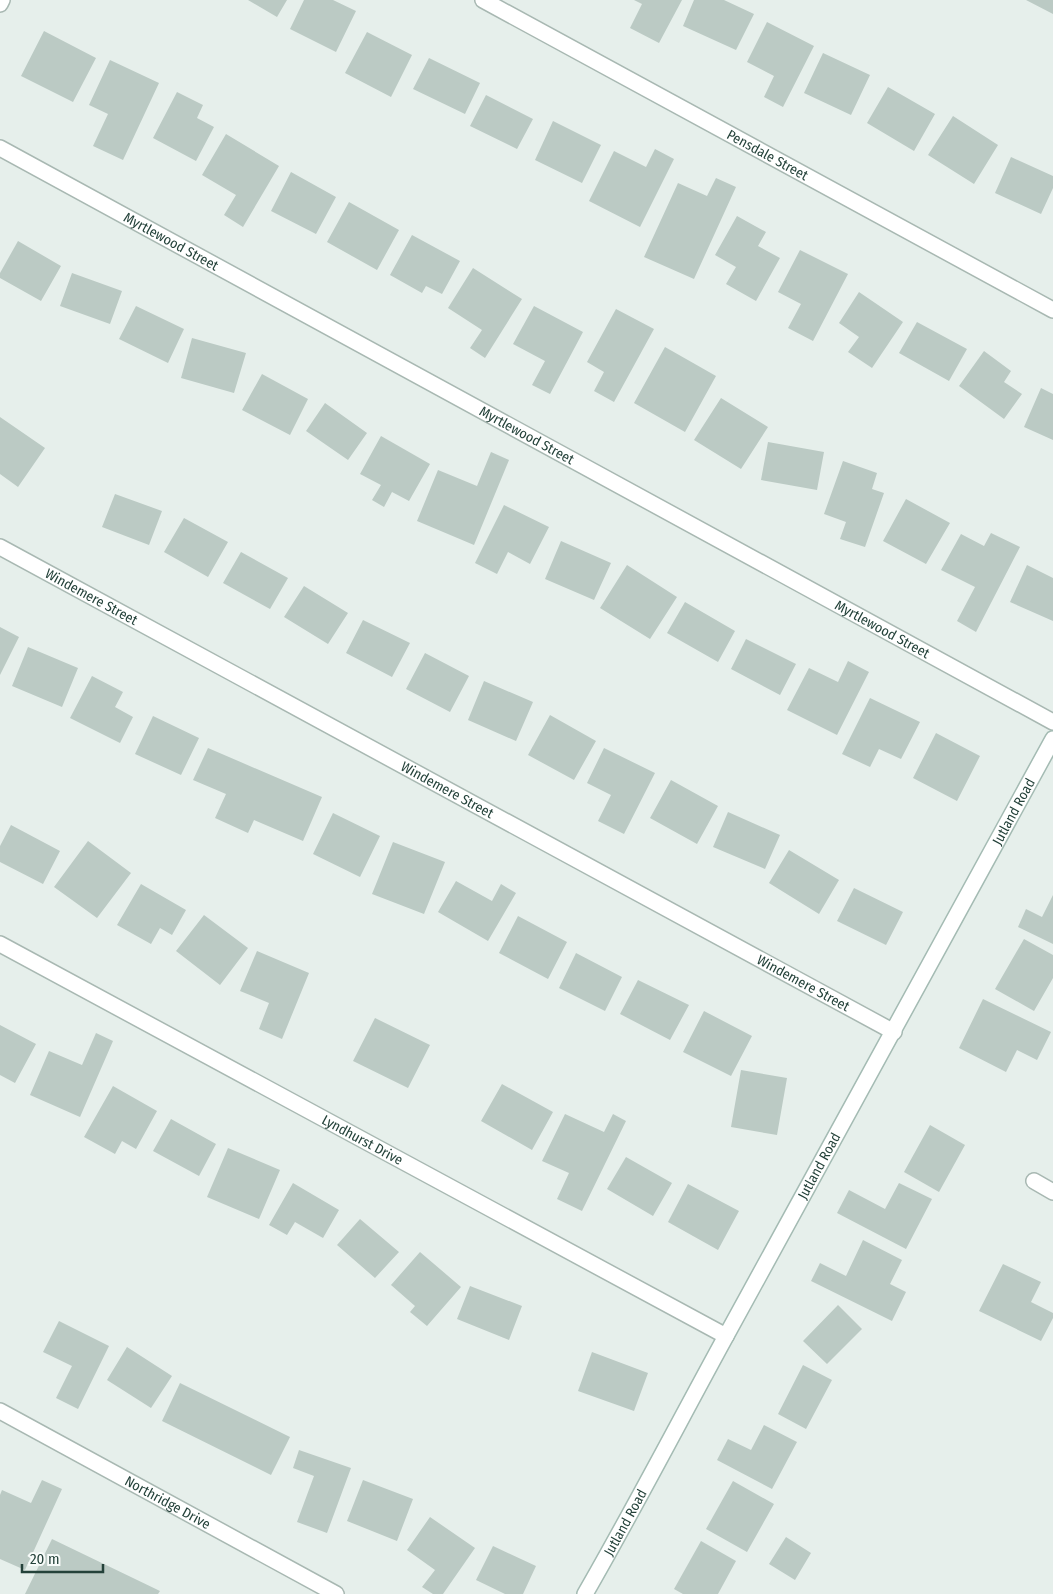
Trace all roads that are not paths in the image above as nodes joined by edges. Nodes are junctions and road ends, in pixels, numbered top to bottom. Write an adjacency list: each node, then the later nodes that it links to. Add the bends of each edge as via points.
1 (2, 0): 3 (street)
2 (483, 0): 5 (street, Pensdale Street)
3 (0, 4)
4 (0, 148): 7 (street, Myrtlewood Street)
5 (1053, 310)
6 (0, 547): 10 (street, Windemere Street)
7 (1053, 722)
8 (1053, 739): 10 (street, Jutland Road)
9 (0, 944): 13 (street, Lyndhurst Drive)
10 (894, 1032): 13 (street, Jutland Road)
11 (1034, 1181): 12 (street)
12 (1053, 1192)
13 (726, 1336): 16 (street, Jutland Road)
14 (0, 1411): 15 (street, Northridge Drive)
15 (336, 1594)
16 (586, 1594)

